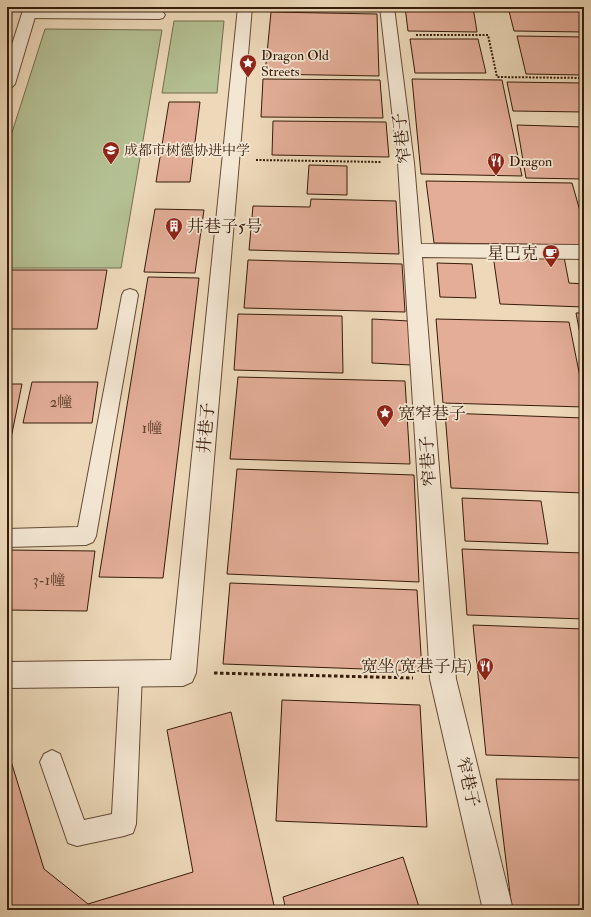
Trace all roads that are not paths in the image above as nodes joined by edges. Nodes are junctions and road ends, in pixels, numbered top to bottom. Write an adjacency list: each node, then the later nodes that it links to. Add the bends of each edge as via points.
1 (245, 7): 10 (street, 井巷子, via 183,673)
2 (387, 7): 6 (street, 窄巷子, via 406,163)
3 (29, 11): 4 (lane); 5 (street)
4 (159, 15)
5 (7, 84)
6 (413, 250): 7 (street); 13 (street, 窄巷子, via 443,679)
7 (584, 252)
8 (130, 295): 9 (lane, via 86,536)
9 (7, 538)
10 (131, 673): 11 (street); 12 (lane, via 124,824 77,834)
11 (7, 675)
12 (52, 762)
13 (498, 910)

